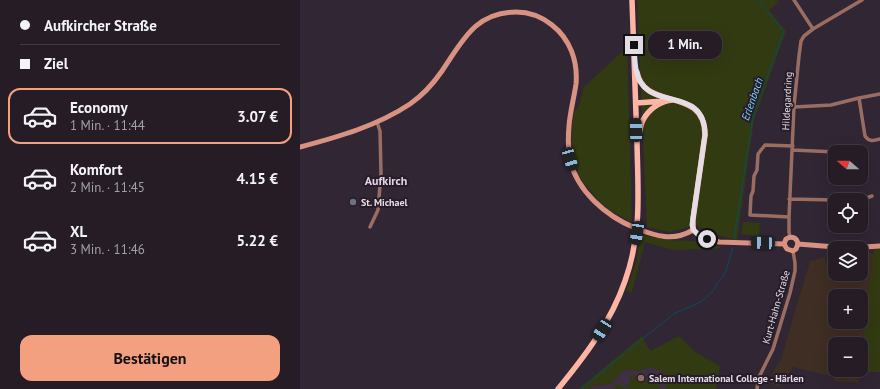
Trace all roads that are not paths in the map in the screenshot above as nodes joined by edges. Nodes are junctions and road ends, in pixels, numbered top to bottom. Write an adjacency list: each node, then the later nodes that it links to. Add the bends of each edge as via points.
1 (632, 0): 5 (main road)
2 (794, 0): 4 (street)
3 (862, 0): 4 (street, Hildegardring)
4 (813, 29): 10 (street, Hildegardring, via 804,36 799,49)
5 (635, 60): 8 (main road, via 642,84 649,91); 9 (main road)
6 (880, 94): 7 (street)
7 (859, 98): 10 (street, via 831,105); 12 (street, via 865,136 871,141)
8 (668, 99): 9 (main road); 13 (main road, via 646,115 641,124); 23 (main road, via 687,103 694,108 702,119 705,131)
9 (636, 101): 13 (main road)
10 (794, 107): 15 (street, Hildegardring)
11 (377, 122): 14 (street); 22 (street, via 380,131 381,173 378,210); 23 (street, via 421,96 433,84 470,30 483,20 506,12 524,12 537,16 559,30 573,54 576,83 568,126 568,144 570,159 580,183 595,202 626,224 660,236 681,236)
12 (880, 139)
13 (637, 144): 29 (main road, via 638,221 629,270 616,304 602,330)
14 (300, 147)
15 (792, 148): 16 (street); 19 (street, Hildegardring); 21 (street, via 765,146 758,154 750,216)
16 (828, 151)
17 (872, 196): 18 (street)
18 (868, 197)
19 (789, 198): 20 (street); 21 (street, Hildegardring)
20 (828, 200)
21 (789, 217): 24 (street, Hildegardring)
22 (370, 227)
23 (693, 230): 25 (street, via 702,237 719,242)
24 (790, 237): 25 (street); 26 (street, via 795,238)
25 (784, 244): 28 (street, via 786,249)
26 (798, 244): 27 (street, via 848,248); 28 (street)
27 (880, 246)
28 (793, 251): 30 (street, Kurt-Hahn-Straße, via 793,280 773,349 759,377)
29 (558, 389)
30 (757, 389)

